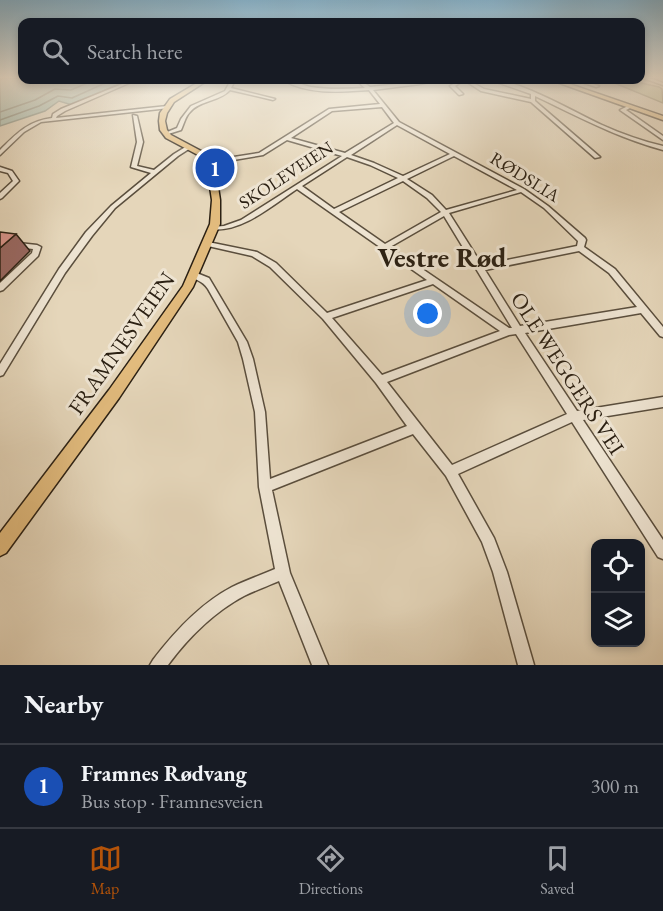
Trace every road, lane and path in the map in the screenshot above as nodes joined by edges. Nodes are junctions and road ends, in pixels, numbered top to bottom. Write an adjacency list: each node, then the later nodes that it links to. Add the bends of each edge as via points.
1 (65, 109): 12 (street)
2 (146, 109): 12 (street)
3 (166, 109): 15 (main road, via 162,124)
4 (189, 109): 15 (street, via 179,129)
5 (342, 109): 16 (street, via 332,110)
6 (386, 109): 14 (street)
7 (541, 109): 23 (street)
8 (566, 109): 19 (street)
9 (624, 109): 17 (street)
10 (638, 109): 13 (main road)
11 (135, 116): 26 (street, via 140,142 134,167)
12 (54, 118): 20 (street, via 29,126)
13 (663, 118)
14 (397, 123): 21 (street, RØDSLIA); 22 (street, SKOLEVEIEN)
15 (167, 134): 18 (main road)
16 (286, 138): 22 (street, OLE WEGGERS VEI); 24 (street, via 258,155)
17 (663, 138)
18 (191, 148): 24 (main road); 26 (street)
19 (663, 148)
20 (0, 153)
21 (454, 154): 27 (street); 29 (street, RØDSLIA)
22 (344, 155): 27 (street, OLE WEGGERS VEI); 28 (street, SKOLEVEIEN)
23 (597, 157)
24 (210, 162): 33 (main road, FRAMNESVEIEN, via 216,200)
25 (0, 170): 30 (street, via 10,172 16,181)
26 (156, 172): 46 (street, via 113,207 82,243)
27 (405, 177): 31 (street); 32 (street, OLE WEGGERS VEI)
28 (297, 186): 31 (street); 33 (street, SKOLEVEIEN, via 243,221)
29 (522, 190): 32 (street); 37 (street, RØDSLIA, via 573,231 582,240)
30 (0, 197)
31 (335, 210): 36 (street)
32 (445, 212): 36 (street); 38 (street, OLE WEGGERS VEI)
33 (213, 228): 35 (main road, FRAMNESVEIEN)
34 (0, 243): 41 (street, via 35,246 37,250)
35 (208, 244): 39 (main road, FRAMNESVEIEN); 43 (street, via 265,259)
36 (384, 247): 40 (street)
37 (580, 248): 38 (street); 42 (street, RØDSLIA, via 612,271)
38 (479, 268): 44 (street, OLE WEGGERS VEI)
39 (194, 275): 52 (street, via 212,287 242,342 260,412); 53 (main road, FRAMNESVEIEN, via 169,317)
40 (433, 281): 43 (street); 44 (street)
41 (0, 288)
42 (644, 309): 44 (street); 45 (street, RØDSLIA)
43 (326, 317): 47 (street)
44 (513, 331): 47 (street); 49 (street, OLE WEGGERS VEI)
45 (663, 333)
46 (0, 372)
47 (380, 380): 50 (street)
48 (663, 402): 49 (street)
49 (575, 416): 51 (street); 54 (street, OLE WEGGERS VEI)
50 (415, 428): 51 (street); 52 (street)
51 (450, 472): 58 (street, via 487,538)
52 (266, 487): 55 (street)
53 (0, 547)
54 (663, 552)
55 (283, 573): 56 (street, via 218,604); 57 (street)
56 (158, 665)
57 (320, 665)
58 (526, 665)

